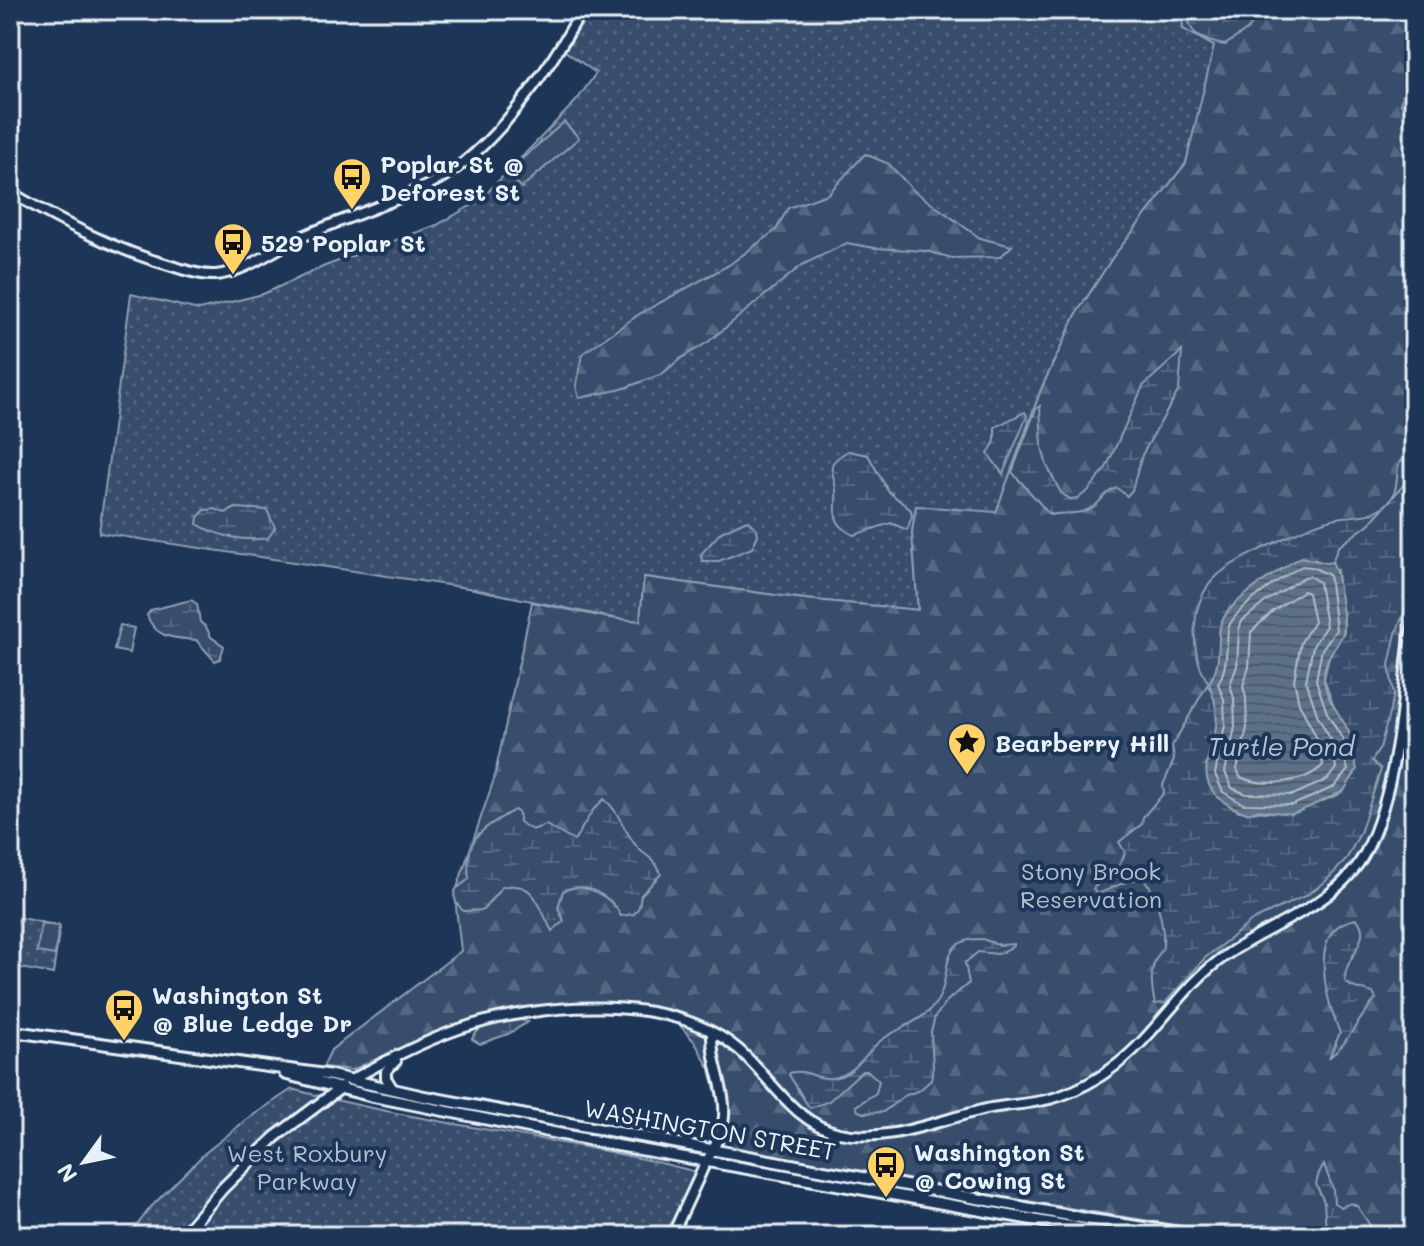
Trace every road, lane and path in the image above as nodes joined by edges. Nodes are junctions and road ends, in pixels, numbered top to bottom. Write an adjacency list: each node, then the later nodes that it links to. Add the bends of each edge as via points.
1 (581, 13): 2 (main road, via 523,100 457,167 435,182 232,271 215,275 143,258 65,224)
2 (10, 192)
3 (1414, 619): 5 (main road, via 1391,769 1366,852 1357,865 1317,903 1221,958 1137,1046 1090,1083 1034,1103 995,1107 915,1128 845,1134 802,1115 736,1047)
4 (10, 1031): 7 (main road, WASHINGTON STREET)
5 (712, 1032): 6 (main road, via 662,1013 556,1010 480,1023); 11 (main road, via 711,1053 725,1107)
6 (427, 1042): 8 (main road); 10 (main road, via 390,1064 386,1078)
7 (259, 1066): 8 (main road, WASHINGTON STREET); 9 (main road, WASHINGTON STREET)
8 (351, 1080): 9 (main road); 10 (main road, WASHINGTON STREET)
9 (340, 1088): 12 (main road, WASHINGTON STREET); 13 (main road, via 275,1137)
10 (393, 1089): 11 (main road, WASHINGTON STREET)
11 (715, 1149): 12 (main road); 16 (main road, WASHINGTON STREET)
12 (707, 1161): 14 (main road); 15 (main road, WASHINGTON STREET)
13 (182, 1236)
14 (672, 1236)
15 (1124, 1236)
16 (1201, 1236)

